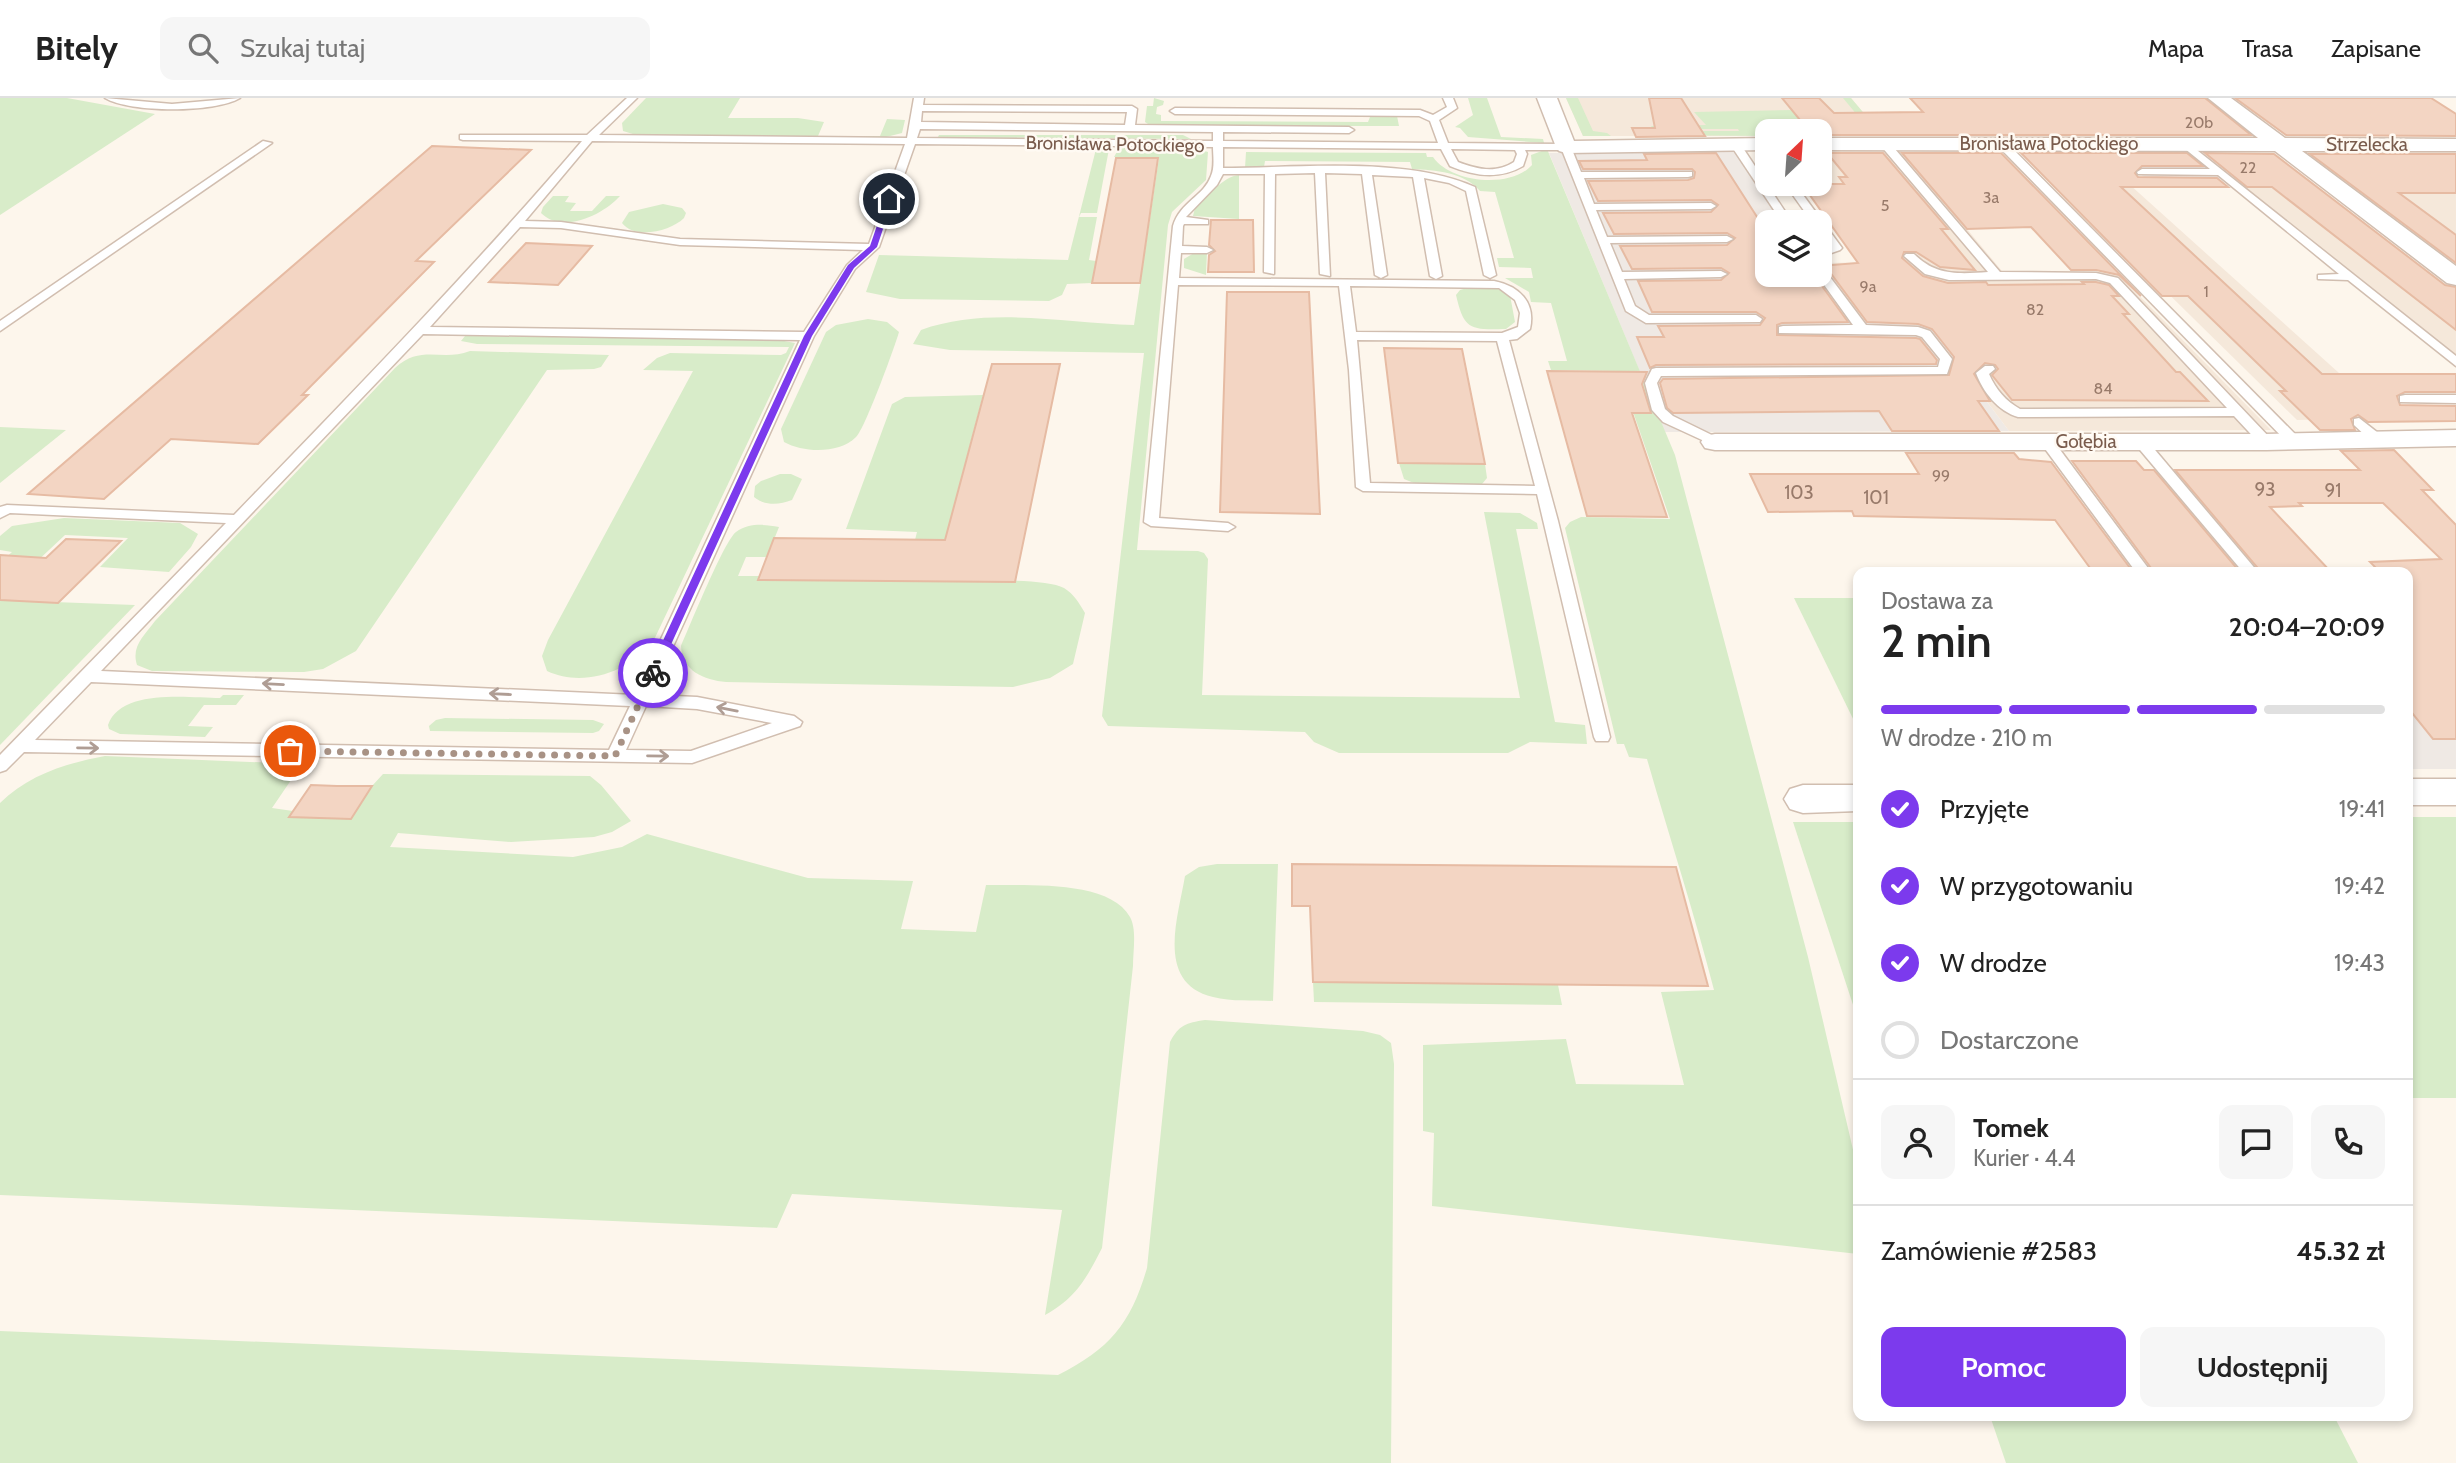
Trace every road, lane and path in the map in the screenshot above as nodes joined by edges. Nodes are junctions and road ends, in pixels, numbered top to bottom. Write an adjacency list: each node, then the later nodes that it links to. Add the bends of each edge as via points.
1 (110, 98): 2 (lane, via 186,109)
2 (235, 98)
3 (632, 98): 20 (lane)
4 (1448, 98): 14 (lane, via 1452,108)
5 (1547, 98): 34 (street)
6 (2218, 98): 28 (street)
7 (1262, 99): 12 (lane)
8 (1388, 100): 13 (lane)
9 (918, 103): 10 (lane); 15 (lane)
10 (1028, 103): 16 (lane, via 1132,109)
11 (1175, 111): 12 (lane)
12 (1262, 112): 13 (lane)
13 (1390, 113): 14 (lane, via 1420,113)
14 (1434, 119): 31 (lane)
15 (915, 125): 16 (lane); 21 (lane)
16 (1130, 128): 17 (lane)
17 (1219, 129): 18 (lane); 29 (lane)
18 (1349, 130)
19 (463, 137): 20 (lane, Bronisława Potockiego)
20 (589, 139): 21 (lane, Bronisława Potockiego); 49 (lane)
21 (908, 141): 29 (lane, Bronisława Potockiego); 52 (lane)
22 (2183, 142): 27 (street, Bronisława Potockiego, via 2068,149); 28 (street, Bronisława Potockiego); 39 (lane)
23 (267, 143): 71 (lane)
24 (1735, 144): 32 (street, Bronisława Potockiego); 34 (street, Bronisława Potockiego); 46 (lane)
25 (1832, 144): 26 (street, Bronisława Potockiego)
26 (1885, 144): 27 (street, Bronisława Potockiego); 61 (lane)
27 (2002, 144): 85 (lane)
28 (2279, 144): 30 (street, Strzelecka); 66 (street)
29 (1219, 145): 31 (lane, Bronisława Potockiego); 35 (lane)
30 (2456, 145)
31 (1446, 146): 33 (lane, Bronisława Potockiego); 33 (lane, via 1454,164 1488,173 1520,164)
32 (1755, 146)
33 (1519, 147): 34 (lane, Bronisława Potockiego)
34 (1566, 147): 43 (lane)
35 (1219, 171): 36 (lane); 47 (lane)
36 (1270, 172): 37 (lane); 56 (lane)
37 (1320, 172): 40 (lane); 57 (lane)
38 (2142, 172): 39 (lane)
39 (2219, 172): 65 (lane)
40 (1367, 173): 41 (lane); 59 (lane)
41 (1418, 174): 60 (lane, via 1449,178 1471,189); 62 (lane)
42 (1688, 174): 43 (lane)
43 (1577, 175): 45 (lane)
44 (1711, 206): 45 (lane)
45 (1590, 207): 51 (lane)
46 (1779, 210)
47 (1180, 220): 48 (lane); 53 (lane)
48 (1204, 222)
49 (517, 224): 52 (lane, via 561,225 680,242); 73 (lane)
50 (1727, 239): 51 (lane)
51 (1603, 240): 63 (lane)
52 (873, 247): 75 (lane, via 851,267)
53 (1175, 249): 54 (lane); 67 (lane)
54 (1207, 250)
55 (1910, 256): 61 (lane, via 1932,275)
56 (1270, 271)
57 (1326, 274)
58 (1721, 274): 63 (lane)
59 (1381, 275)
60 (1490, 275)
61 (1997, 275): 82 (lane, via 2114,280)
62 (1436, 276)
63 (1617, 276): 70 (lane, via 1630,308 1646,319)
64 (2322, 277): 65 (lane)
65 (2352, 277): 78 (lane)
66 (2456, 278)
67 (1173, 281): 68 (lane); 91 (lane, via 1151,522)
68 (1344, 282): 76 (lane); 77 (lane, via 1508,286 1520,296 1526,324 1521,333)
69 (1832, 287): 72 (lane)
70 (1756, 319)
71 (0, 327)
72 (1862, 329): 74 (lane); 86 (lane, via 1926,334 1946,359 1943,371 1656,372 1651,383 1660,410 1668,419)
73 (420, 330): 75 (lane); 90 (lane)
74 (1783, 330)
75 (808, 336): 95 (lane)
76 (1351, 336): 77 (lane); 88 (lane, via 1363,487)
77 (1502, 337): 88 (lane)
78 (2456, 362)
79 (1989, 369): 82 (lane, via 1982,373 1985,380 2000,401 2018,413)
80 (2456, 399): 81 (lane)
81 (2405, 400)
82 (2239, 412): 85 (lane)
83 (2456, 438): 85 (street, Gołębia, via 2368,430)
84 (2140, 441): 85 (street, Gołębia); 87 (street, Gołębia); 93 (lane)
85 (2280, 441)
86 (1715, 442): 87 (street, Gołębia)
87 (2047, 442): 92 (lane)
88 (1543, 490): 96 (lane)
89 (0, 514): 90 (lane, via 6,509)
90 (235, 519): 94 (lane)
91 (1228, 527)
92 (2140, 567)
93 (2247, 567)
94 (87, 676): 95 (lane, one-way to 94); 97 (lane)
95 (640, 701): 98 (lane); 98 (lane, one-way to 95, via 692,757 794,722 697,703)
96 (1602, 737)
97 (20, 747): 98 (lane, one-way to 98); 99 (lane)
98 (615, 756)
99 (0, 766)
100 (2413, 792): 101 (street)
101 (2456, 792)
102 (1853, 798): 103 (street)
103 (1803, 799)

